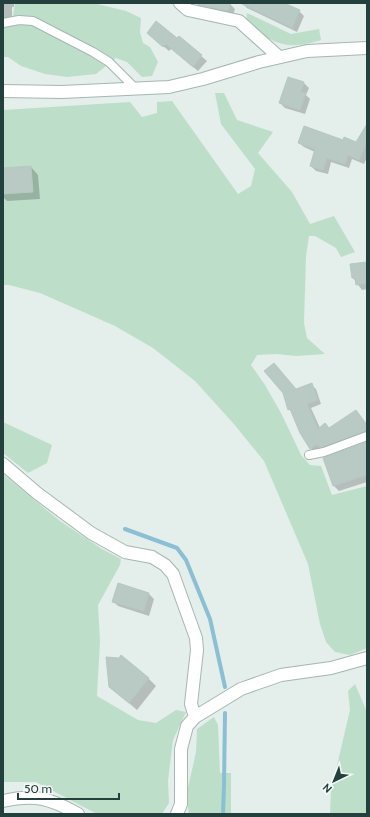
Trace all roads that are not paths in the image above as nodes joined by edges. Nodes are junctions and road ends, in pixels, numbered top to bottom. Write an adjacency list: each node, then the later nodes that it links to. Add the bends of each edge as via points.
1 (180, 3): 4 (street, via 188,10 239,21)
2 (3, 23): 5 (lane, via 33,21 109,62)
3 (367, 48): 4 (street, via 307,51)
4 (279, 57): 5 (street, via 169,87)
5 (135, 88): 6 (street, via 62,92)
6 (3, 91)
7 (367, 436): 8 (lane)
8 (309, 455)
9 (3, 464): 11 (street, via 91,533 125,552 152,557 173,574 196,638 191,704)
10 (367, 658): 11 (street, via 331,668 281,675 241,689)
11 (195, 717): 14 (street, via 187,726 181,749 181,804)
12 (3, 802): 13 (street, via 20,797 38,797 60,804)
13 (78, 814)
14 (177, 814)

